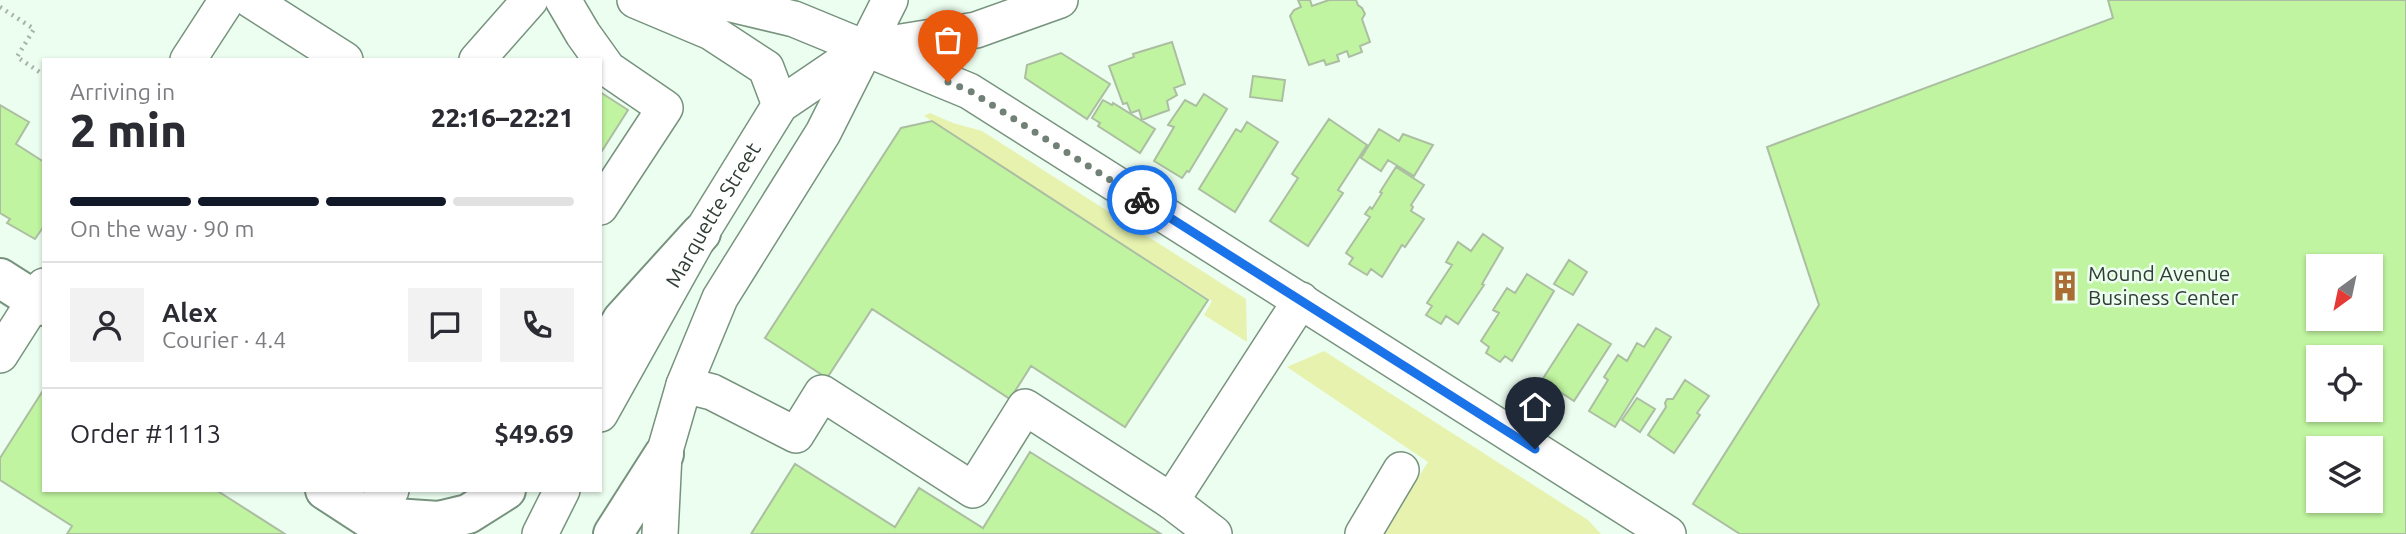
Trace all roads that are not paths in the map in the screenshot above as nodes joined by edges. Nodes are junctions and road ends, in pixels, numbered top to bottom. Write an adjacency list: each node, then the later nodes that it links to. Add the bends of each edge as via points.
1 (226, 0): 10 (street)
2 (251, 0): 11 (street)
3 (530, 0): 12 (street)
4 (563, 0): 13 (street)
5 (635, 0): 15 (street, via 710,32 766,68)
6 (689, 0): 9 (street, via 794,19)
7 (890, 0): 9 (street, Marquette Street)
8 (1060, 0): 9 (street, via 976,30)
9 (864, 48): 15 (street, Marquette Street); 20 (street, via 970,91); 23 (street, Marquette Street, via 823,133 720,298)
10 (189, 58)
11 (342, 58)
12 (479, 58)
13 (600, 58)
14 (602, 61): 16 (street, via 665,108)
15 (780, 105): 17 (street, Marquette Street)
16 (602, 204)
17 (701, 233): 22 (main road, via 622,320); 24 (street, Marquette Street)
18 (0, 278): 19 (main road)
19 (41, 297): 21 (street)
20 (1301, 300): 30 (street); 37 (street)
21 (0, 355)
22 (602, 356)
23 (684, 385): 25 (street, Marquette Street); 30 (street, via 712,391 796,435 822,393 973,490 1025,407)
24 (602, 410)
25 (664, 454): 33 (main road); 34 (street, Marquette Street)
26 (1401, 470): 36 (street)
27 (330, 492): 31 (main road)
28 (503, 492): 31 (main road, via 468,514 439,521)
29 (561, 492): 32 (street)
30 (1171, 501): 35 (street)
31 (383, 513)
32 (540, 534)
33 (613, 534)
34 (660, 534)
35 (1214, 534)
36 (1363, 534)
37 (1668, 534)

